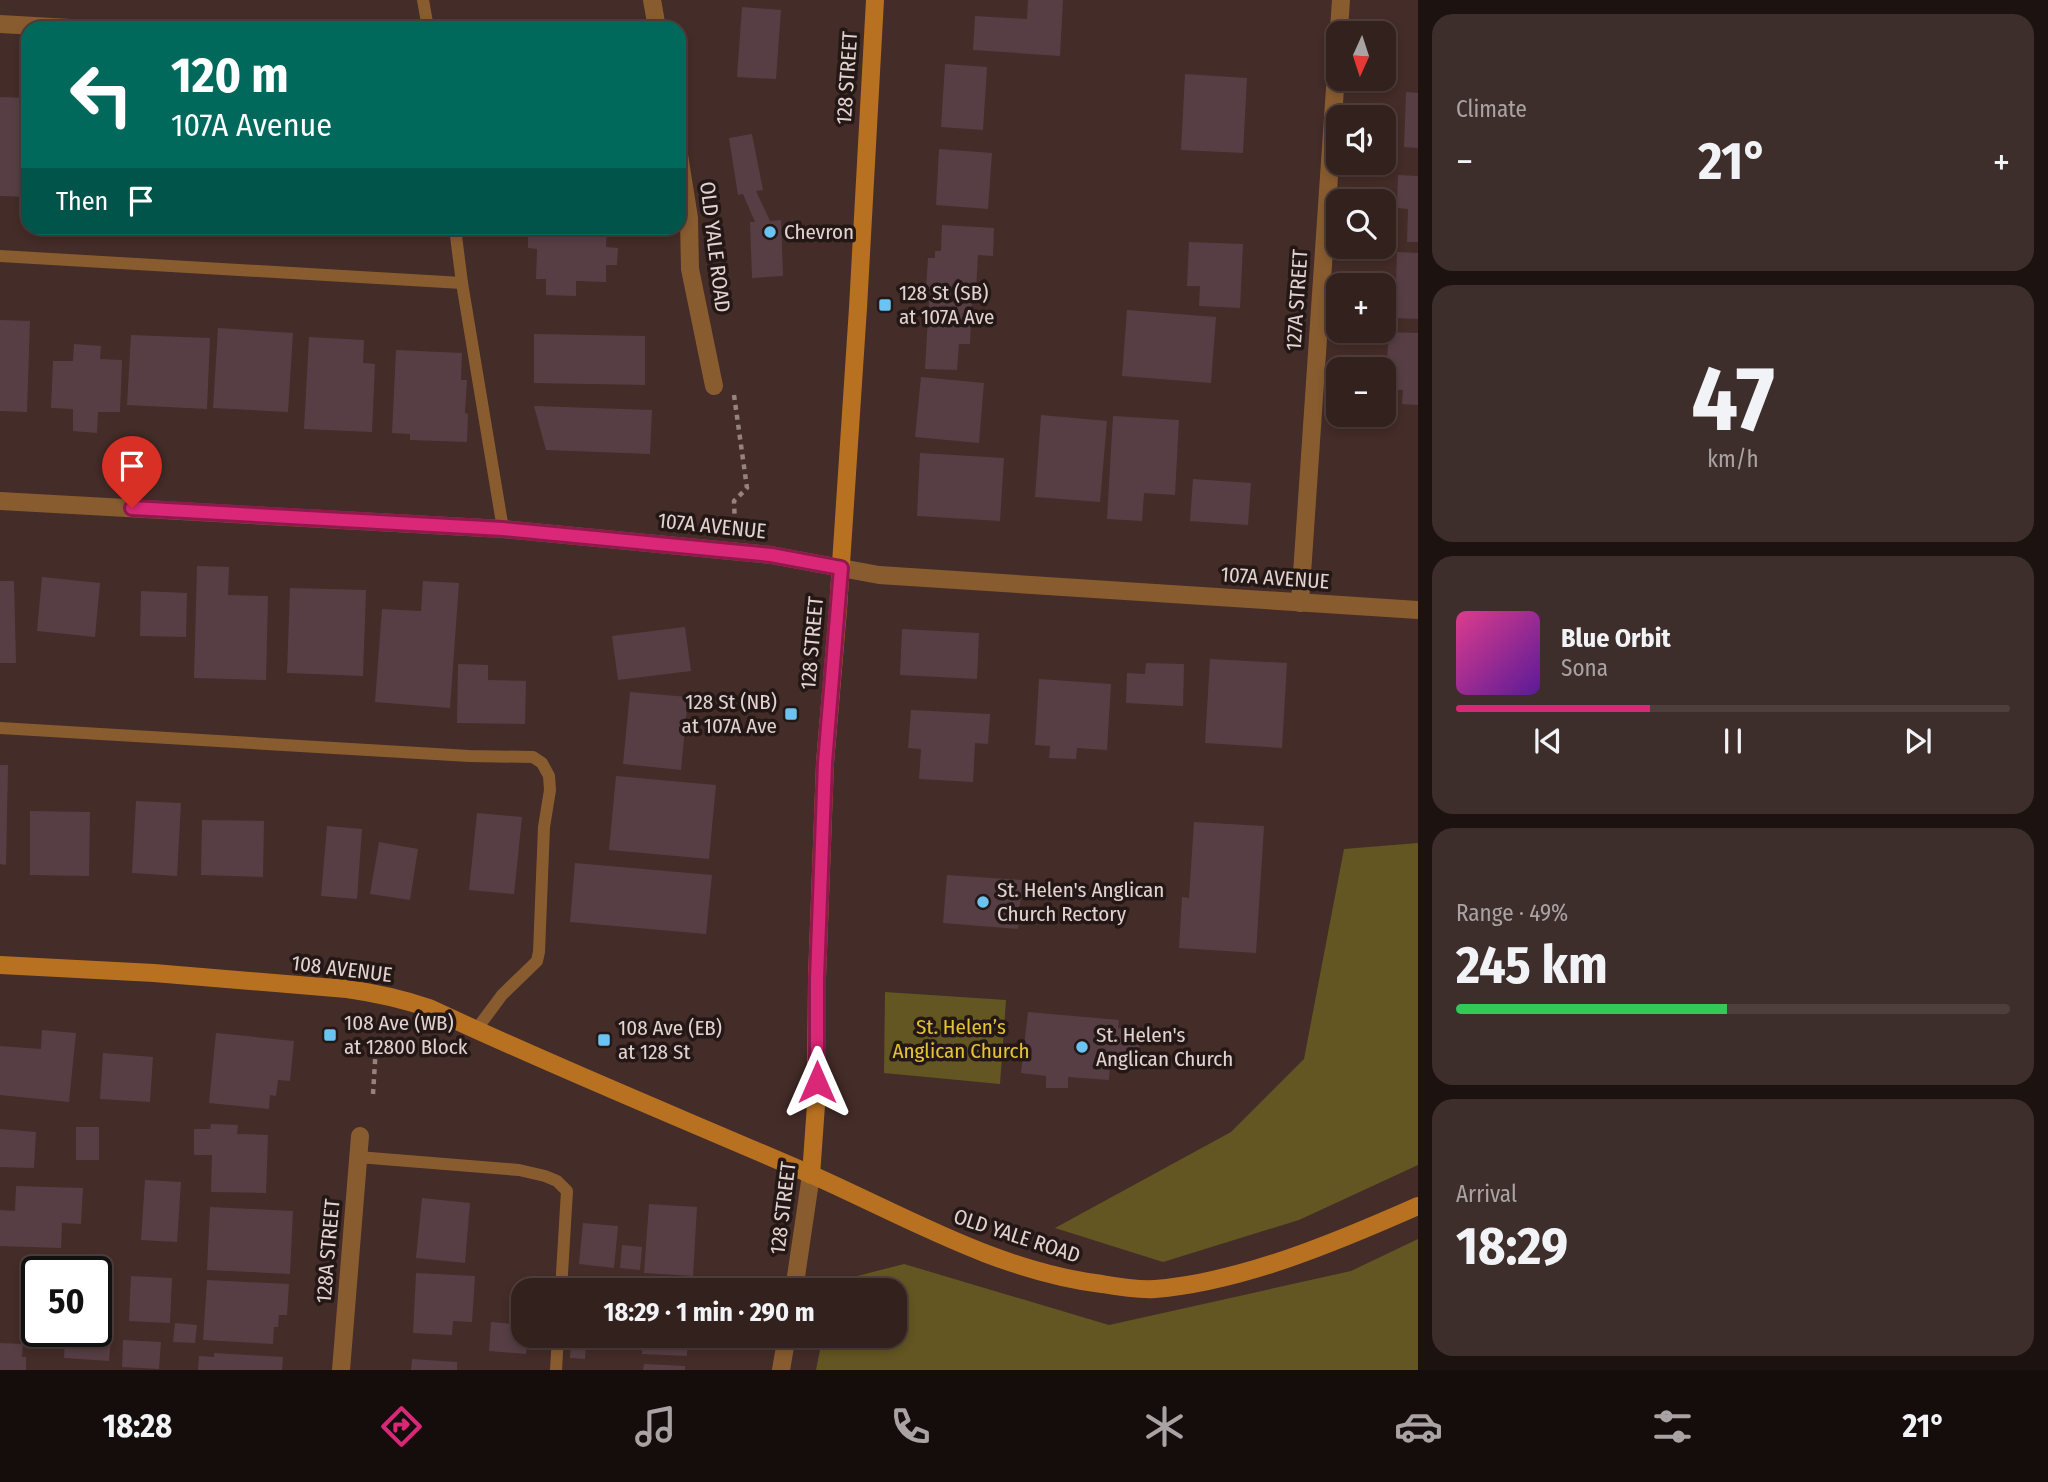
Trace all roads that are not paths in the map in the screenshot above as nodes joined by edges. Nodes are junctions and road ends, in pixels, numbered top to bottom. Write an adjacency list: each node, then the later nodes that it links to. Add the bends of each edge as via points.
1 (422, 0): 5 (lane)
2 (652, 0): 6 (street)
3 (875, 0): 16 (main road, 128 STREET)
4 (1340, 0): 17 (street, 127A STREET)
5 (426, 21)
6 (656, 21)
7 (0, 24): 8 (street)
8 (21, 25)
9 (686, 199): 13 (street, OLD YALE ROAD, via 690,269)
10 (456, 235): 12 (lane)
11 (0, 256): 12 (lane)
12 (462, 284): 15 (lane)
13 (714, 386)
14 (0, 501): 15 (street, 107A AVENUE)
15 (503, 529): 16 (street, 107A AVENUE, via 771,555)
16 (841, 568): 17 (street, 107A AVENUE, via 879,575); 24 (main road, 128 STREET, via 825,763)
17 (1300, 603): 18 (street, 107A AVENUE)
18 (1418, 610)
19 (0, 728): 21 (lane, via 533,757 549,775 550,790 539,952 537,961 502,995)
20 (0, 965): 21 (main road, 108 AVENUE, via 379,993 429,1008)
21 (476, 1030): 24 (main road, 108 AVENUE)
22 (360, 1136): 23 (street, 128A STREET)
23 (358, 1157): 26 (lane, via 519,1170 557,1181 567,1191); 30 (street, 128A STREET)
24 (811, 1175): 25 (main road, OLD YALE ROAD, via 938,1234 1038,1272 1153,1289 1216,1278 1292,1256); 27 (street, 128 STREET)
25 (1418, 1206)
26 (562, 1278)
27 (796, 1278)
28 (557, 1348): 31 (lane)
29 (785, 1348): 32 (street)
30 (341, 1370)
31 (556, 1370)
32 (781, 1370)

